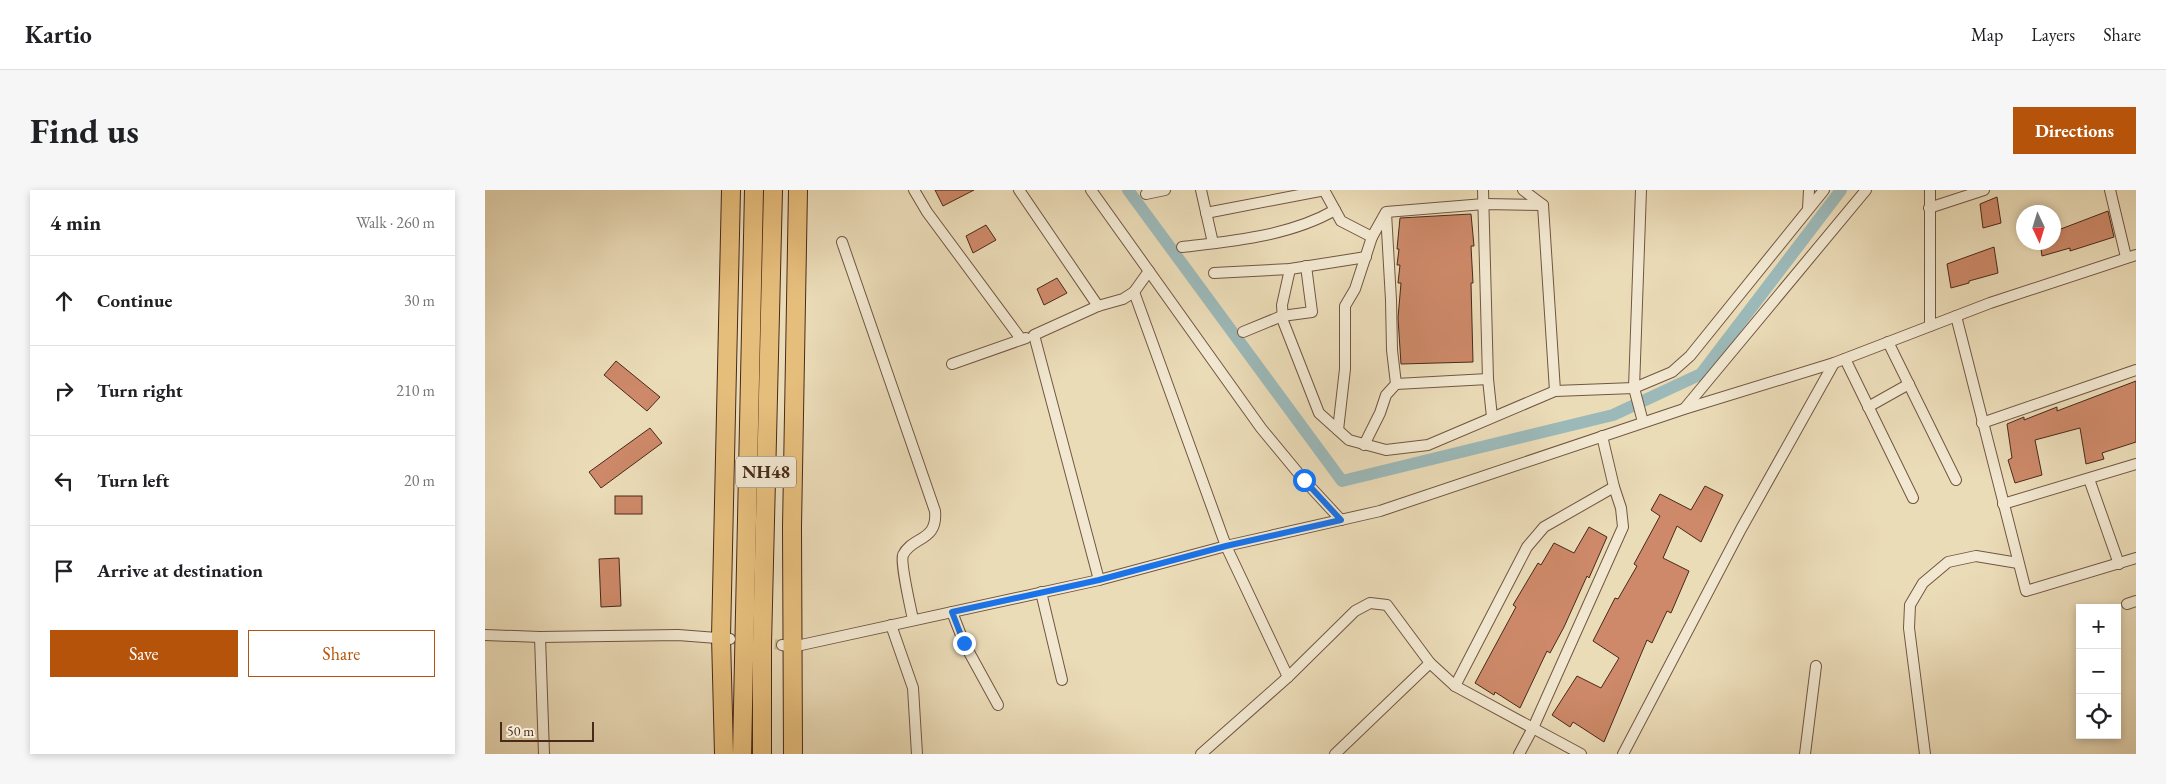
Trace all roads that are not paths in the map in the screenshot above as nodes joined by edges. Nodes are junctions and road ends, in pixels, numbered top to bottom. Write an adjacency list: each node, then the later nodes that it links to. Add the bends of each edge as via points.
1 (731, 190): 82 (highway)
2 (754, 190): 93 (highway, NH48)
3 (773, 190): 94 (highway, NH48, via 761,645)
4 (798, 190): 83 (highway)
5 (914, 190): 45 (street)
6 (1019, 190): 39 (street)
7 (1091, 190): 36 (street)
8 (1165, 190): 20 (street)
9 (1201, 190): 27 (street)
10 (1324, 190): 25 (street); 27 (street)
11 (1483, 190): 21 (street)
12 (1523, 190): 22 (street)
13 (1641, 190): 55 (street)
14 (1809, 190): 24 (street)
15 (1823, 190): 24 (street)
16 (1866, 190): 57 (street)
17 (1931, 190): 23 (street)
18 (1984, 190): 23 (street)
19 (2110, 190): 32 (street)
20 (1146, 194)
21 (1484, 204): 22 (street); 26 (street); 51 (street)
22 (1543, 205): 54 (street)
23 (1929, 208): 42 (street)
24 (1808, 209): 55 (street, via 1689,356 1672,372)
25 (1335, 210): 28 (street, via 1341,221); 30 (street, via 1290,229)
26 (1387, 212): 28 (street); 52 (street)
27 (1206, 213): 30 (street)
28 (1372, 237): 33 (street)
29 (842, 242): 78 (street, via 935,511 934,526 930,532 907,550 902,560)
30 (1213, 243): 31 (street)
31 (1182, 247)
32 (2131, 256): 41 (street)
33 (1366, 257): 34 (street); 61 (street, via 1345,306 1345,369)
34 (1306, 266): 35 (street); 40 (street, via 1311,312)
35 (1290, 269): 37 (street); 40 (street)
36 (1149, 270): 38 (street); 70 (street, via 1261,428)
37 (1214, 273)
38 (1134, 292): 39 (street); 71 (street)
39 (1099, 306): 44 (street)
40 (1282, 316): 43 (street); 61 (street, via 1319,413)
41 (1955, 316): 42 (street); 60 (street)
42 (1930, 326): 46 (street)
43 (1243, 332)
44 (1034, 335): 45 (street); 75 (street)
45 (1021, 339): 49 (street)
46 (1888, 342): 47 (street); 53 (street)
47 (1845, 359): 48 (street); 56 (street)
48 (1834, 363): 57 (street); 101 (street, via 1741,529)
49 (952, 364)
50 (2136, 370): 60 (street)
51 (1488, 379): 52 (street); 58 (street)
52 (1396, 384): 63 (street, via 1386,395 1381,413)
53 (1909, 384): 56 (street); 66 (street)
54 (1555, 391): 55 (street); 58 (street)
55 (1634, 392): 59 (street)
56 (1868, 407): 68 (street)
57 (1684, 409): 59 (street)
58 (1492, 417): 63 (street, via 1428,445 1386,450)
59 (1642, 420): 62 (street)
60 (1983, 423): 69 (street)
61 (1338, 430): 63 (street, via 1349,440)
62 (1602, 436): 67 (street); 70 (street, via 1380,511)
63 (1364, 444)
64 (2136, 464): 65 (street)
65 (2089, 478): 69 (street); 74 (street)
66 (1956, 480)
67 (1614, 488): 88 (street, via 1549,524 1527,547); 90 (street, via 1623,527)
68 (1913, 498)
69 (2003, 504): 73 (street)
70 (1341, 520): 71 (street)
71 (1226, 546): 75 (street); 86 (street)
72 (2136, 558): 74 (street)
73 (2018, 562): 74 (street, via 2026,591); 103 (street, via 1976,556 1948,562 1923,583 1911,605 1909,628)
74 (2119, 564)
75 (1099, 580): 76 (street)
76 (1041, 592): 77 (street); 87 (street)
77 (952, 612): 78 (street); 89 (street, via 964,643)
78 (913, 620): 79 (street)
79 (891, 625): 83 (street); 96 (street, via 913,688)
80 (485, 635): 81 (street)
81 (540, 637): 82 (street); 91 (street)
82 (725, 638): 92 (highway)
83 (787, 646): 95 (highway)
84 (1430, 663): 86 (street, via 1387,605 1371,603 1355,611); 88 (street); 98 (street)
85 (1816, 666): 102 (street)
86 (1287, 677): 97 (street)
87 (1062, 680)
88 (1455, 686): 90 (street)
89 (997, 706)
90 (1533, 728): 99 (street); 100 (street)
91 (544, 754)
92 (724, 754)
93 (742, 754)
94 (762, 754)
95 (793, 754)
96 (917, 754)
97 (1201, 754)
98 (1335, 754)
99 (1519, 754)
100 (1581, 754)
101 (1623, 754)
102 (1805, 754)
103 (1925, 754)

